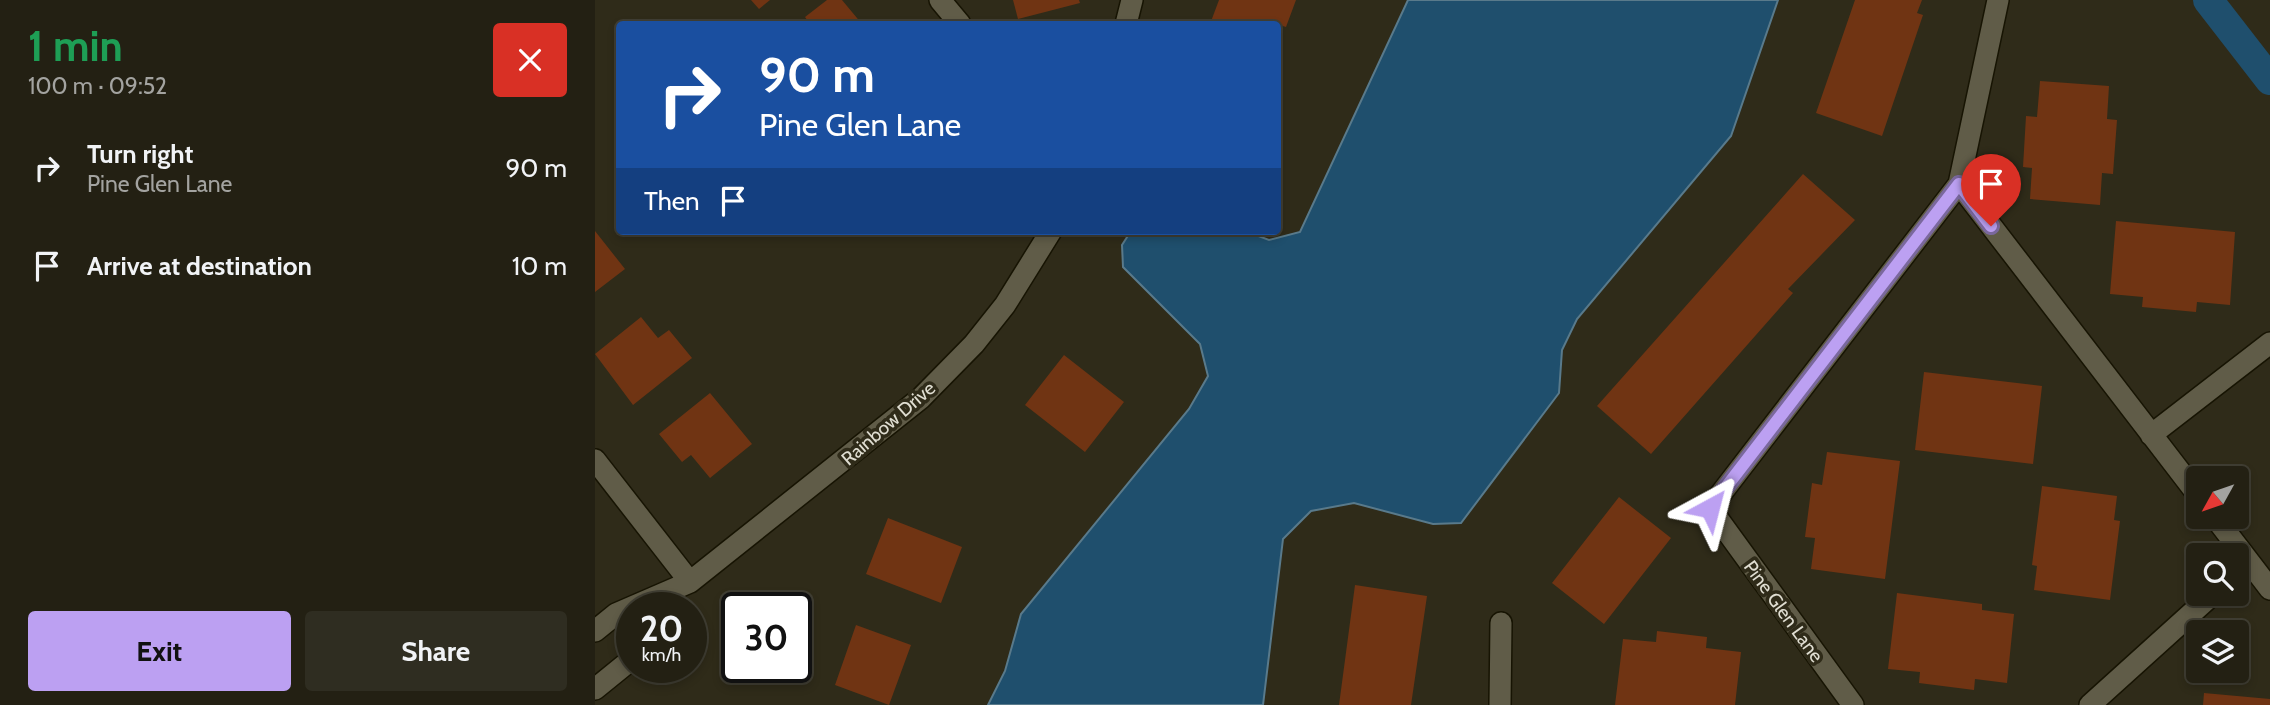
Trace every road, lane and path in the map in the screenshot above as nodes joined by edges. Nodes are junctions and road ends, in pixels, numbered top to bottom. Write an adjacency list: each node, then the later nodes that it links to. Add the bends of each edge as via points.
1 (940, 0): 4 (street)
2 (1132, 0): 5 (street)
3 (1998, 0): 6 (street, Pine Glen Lane)
4 (958, 21)
5 (1127, 21)
6 (1959, 184): 9 (street); 21 (street, Pine Glen Lane, via 1710,508)
7 (1049, 235): 13 (street, Rainbow Drive, via 1005,305 921,398)
8 (2270, 343): 9 (street)
9 (2151, 435): 11 (street)
10 (595, 460): 13 (street)
11 (2186, 480)
12 (2249, 572): 14 (street)
13 (691, 582): 15 (street, Rainbow Drive); 18 (street, Rainbow Drive, via 616,614)
14 (2270, 589)
15 (684, 592)
16 (2200, 606): 23 (street)
17 (1501, 623): 22 (street)
18 (595, 631)
19 (616, 672): 20 (street)
20 (595, 690)
21 (1844, 702)
22 (1500, 705)
23 (2090, 705)

